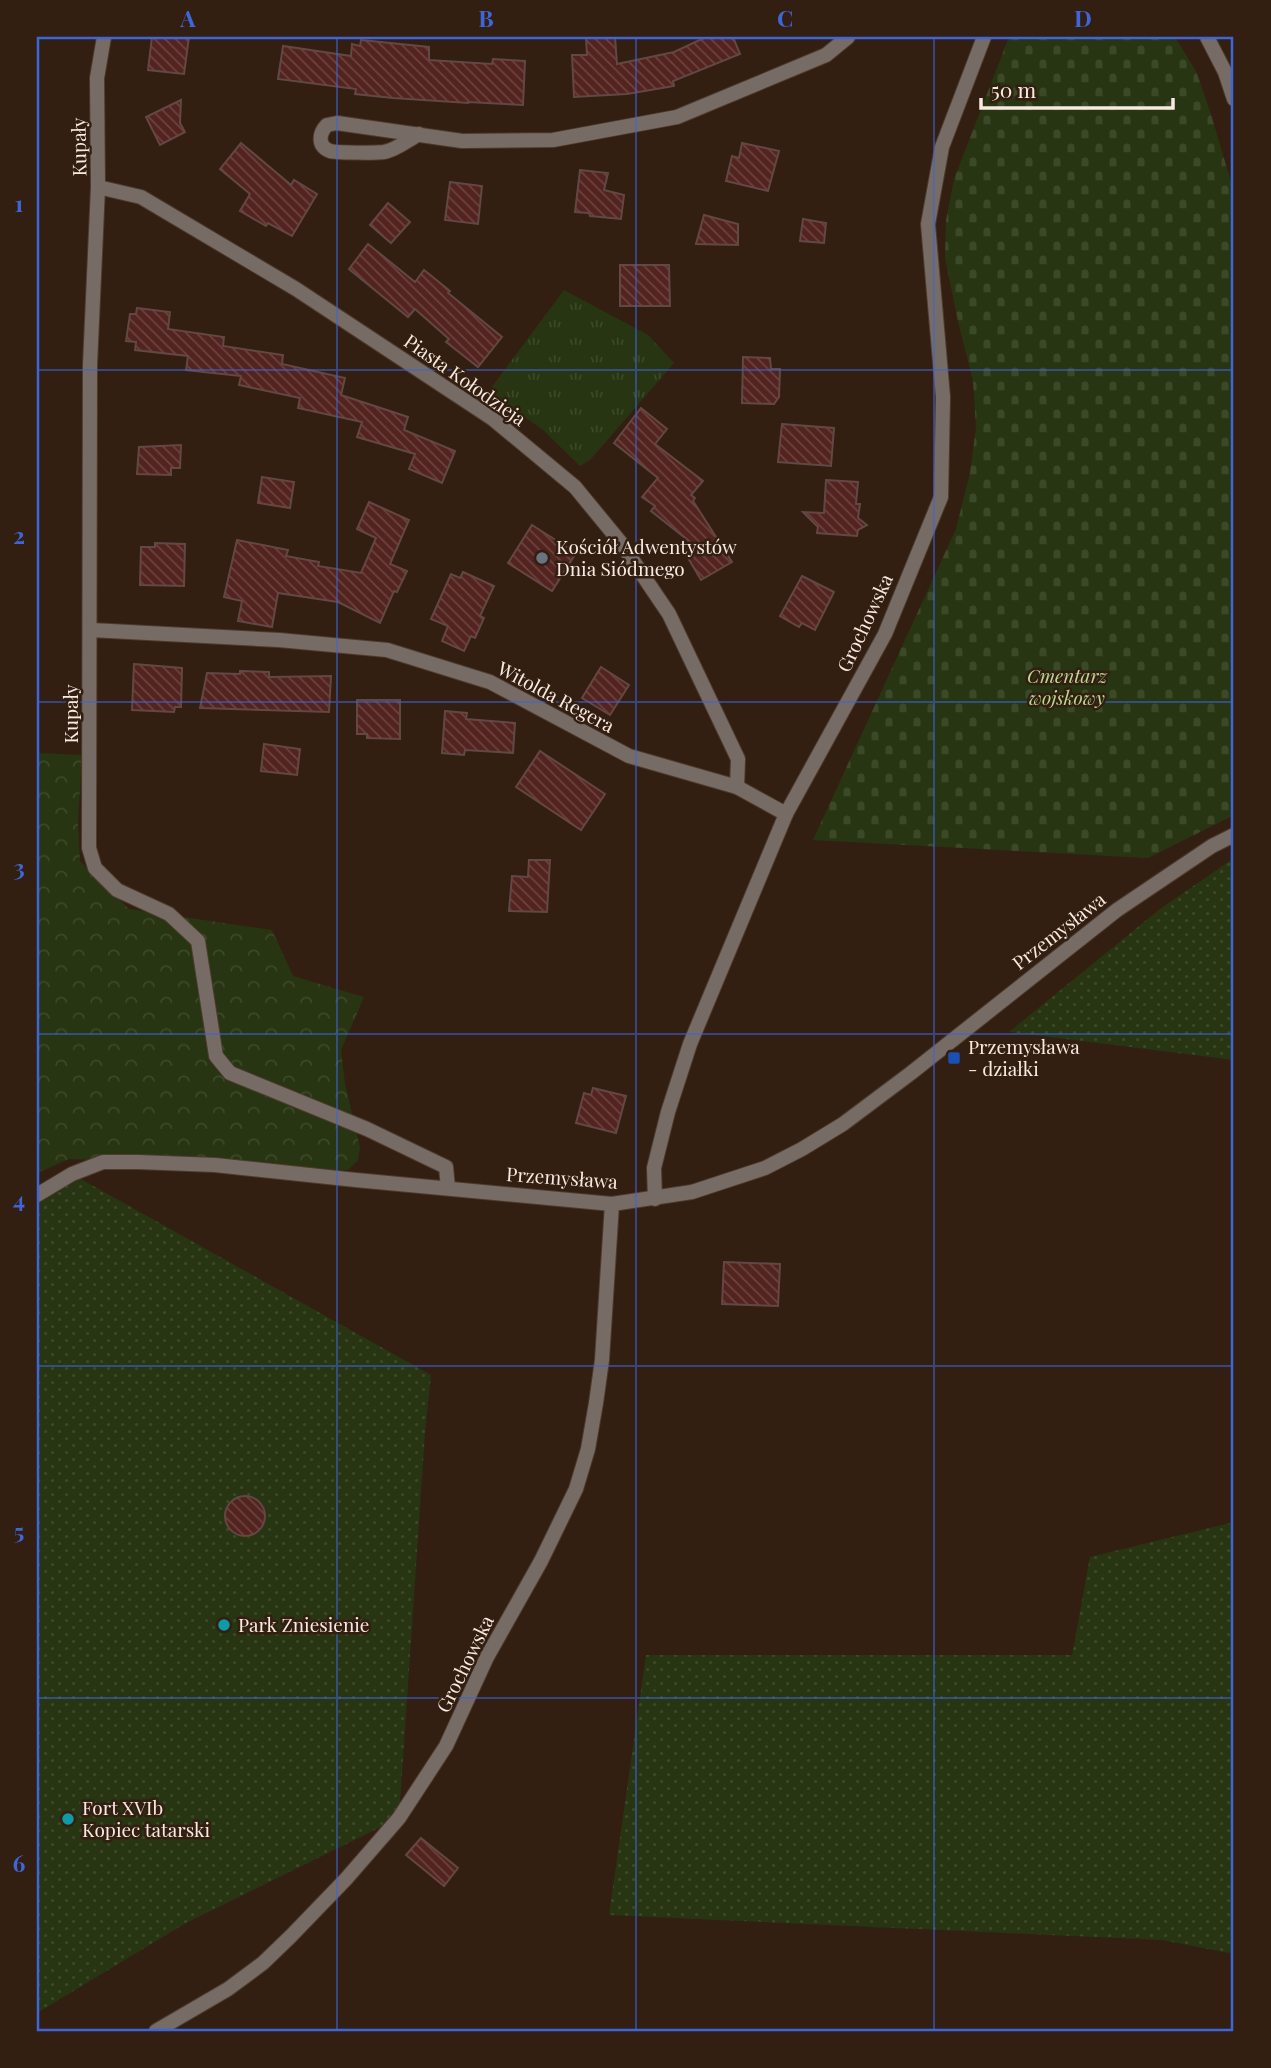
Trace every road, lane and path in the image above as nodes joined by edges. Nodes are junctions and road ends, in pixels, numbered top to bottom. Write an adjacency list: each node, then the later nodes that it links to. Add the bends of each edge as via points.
1 (104, 37): 7 (street, Kupały, via 97,78)
2 (848, 37): 6 (street, via 826,55 677,117 553,139 462,141)
3 (984, 37): 10 (street, Grochowska, via 942,147 928,224 943,397 941,497 885,634)
4 (1207, 37): 5 (street)
5 (1234, 99)
6 (419, 134): 6 (street, via 337,122 327,125 320,138 323,147 332,152 386,152)
7 (99, 187): 8 (street, Kupały, via 90,365); 9 (street, Piasta Kołodzieja, via 141,197 296,289 493,419 575,486 621,542 669,614 738,759)
8 (91, 630): 9 (street, Witolda Regera, via 387,650 490,682 629,756); 12 (street, Kupały, via 89,848 95,868 117,890 169,914 198,941 216,1056 230,1073 368,1129 446,1167)
9 (737, 787): 10 (street, Witolda Regera)
10 (786, 814): 14 (street, Grochowska, via 690,1044 654,1168)
11 (1234, 835): 14 (street, Przemysława, via 1116,910 843,1124 765,1168)
12 (448, 1188): 13 (street, Przemysława, via 215,1165 103,1162); 15 (street, Przemysława)
13 (37, 1195)
14 (655, 1199): 15 (street, Przemysława)
15 (611, 1204): 16 (street, Grochowska, via 602,1360 580,1476 446,1746 399,1818 291,1936 228,1989)
16 (156, 2031)

